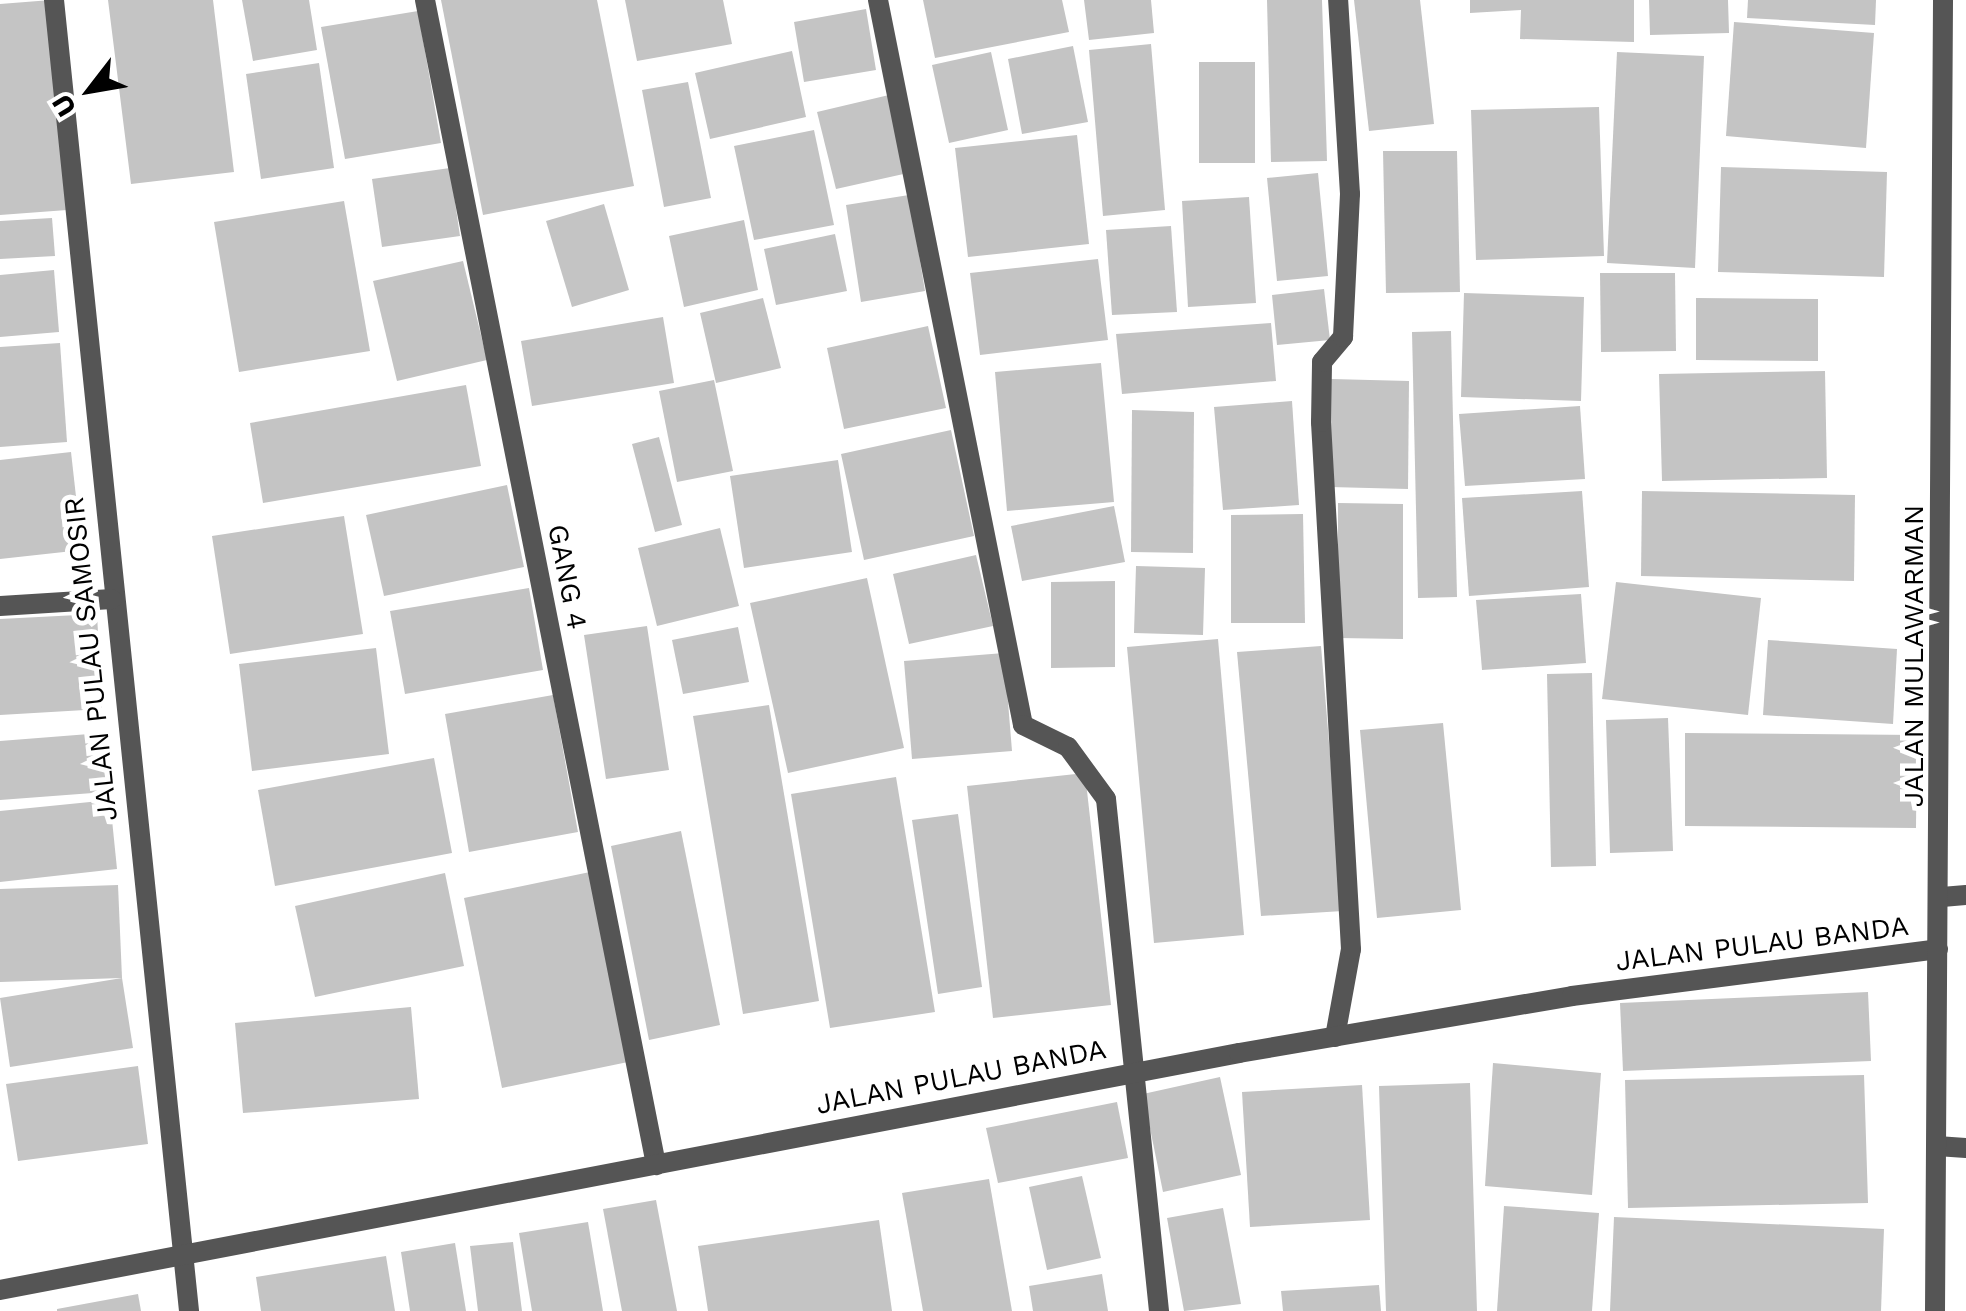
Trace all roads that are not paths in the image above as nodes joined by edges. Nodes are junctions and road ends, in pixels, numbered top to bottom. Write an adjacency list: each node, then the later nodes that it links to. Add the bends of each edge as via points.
1 (54, 0): 6 (street, JALAN PULAU SAMOSIR)
2 (425, 0): 15 (street, GANG 4)
3 (878, 0): 12 (street, via 1023,724 1068,747 1106,799)
4 (1338, 0): 11 (street, via 1350,194 1343,337 1322,362 1320,422 1351,949)
5 (1943, 0): 9 (street, JALAN MULAWARMAN)
6 (112, 598): 7 (street); 16 (street, JALAN PULAU SAMOSIR)
7 (0, 606)
8 (1966, 896): 9 (street)
9 (1942, 897): 10 (street, JALAN MULAWARMAN)
10 (1938, 949): 11 (street, JALAN PULAU BANDA); 13 (street, JALAN MULAWARMAN)
11 (1335, 1037): 12 (street, JALAN PULAU BANDA)
12 (1128, 1074): 15 (street, JALAN PULAU BANDA); 19 (street)
13 (1937, 1146): 14 (street); 20 (street, JALAN MULAWARMAN)
14 (1966, 1148)
15 (656, 1165): 16 (street, JALAN PULAU BANDA)
16 (181, 1257): 17 (street, JALAN PULAU BANDA); 18 (street, JALAN PULAU SAMOSIR)
17 (0, 1290)
18 (189, 1311)
19 (1159, 1311)
20 (1935, 1311)

